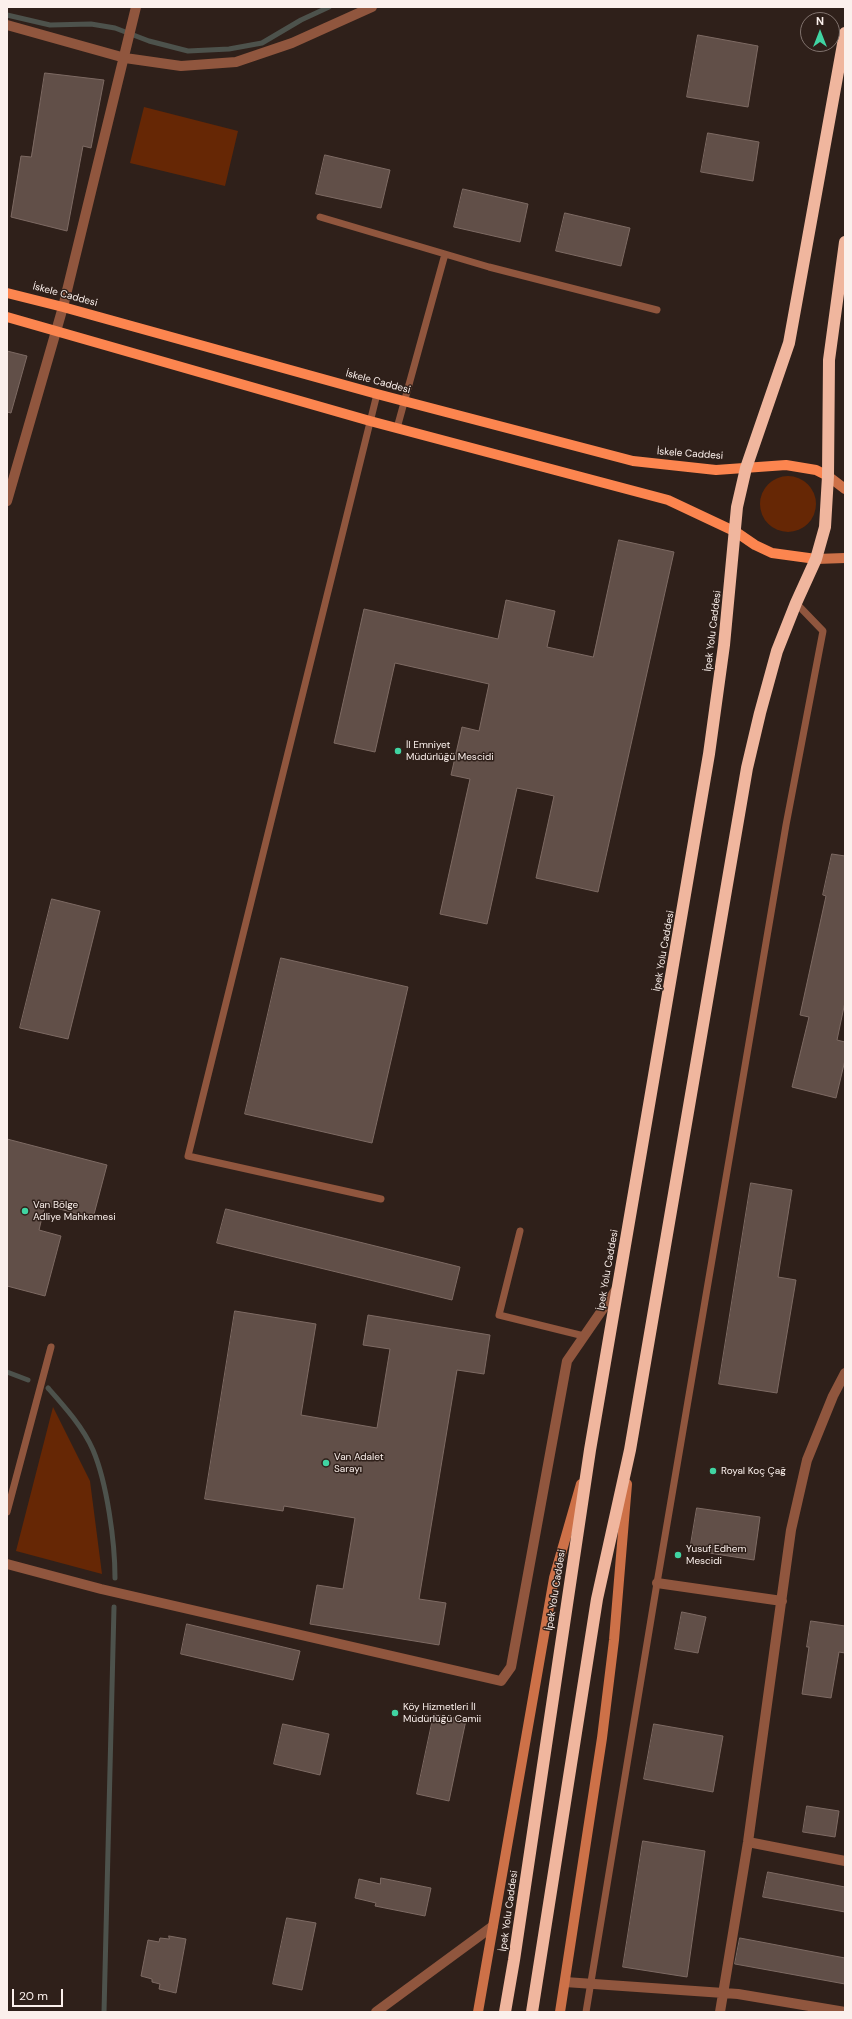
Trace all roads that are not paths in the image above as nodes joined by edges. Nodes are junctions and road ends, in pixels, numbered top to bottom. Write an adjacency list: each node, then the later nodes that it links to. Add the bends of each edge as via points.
1 (136, 7): 5 (street)
2 (372, 7): 5 (street, via 292,43 236,62 181,66)
3 (7, 25): 5 (street)
4 (845, 33): 19 (highway, via 789,343)
5 (124, 58): 11 (street)
6 (320, 216): 8 (lane)
7 (845, 242): 10 (highway)
8 (445, 254): 12 (lane); 16 (lane)
9 (7, 293): 11 (main road, İskele Caddesi)
10 (840, 306): 20 (highway, via 829,360)
11 (63, 307): 14 (street); 15 (main road, İskele Caddesi)
12 (657, 310)
13 (7, 317): 14 (main road)
14 (56, 330): 17 (main road); 22 (street)
15 (377, 394): 16 (main road, İskele Caddesi); 17 (lane)
16 (403, 402): 18 (lane); 19 (main road, İskele Caddesi, via 633,460 716,470)
17 (370, 421): 18 (main road); 27 (lane, via 188,1156)
18 (396, 428): 23 (main road, via 668,500)
19 (746, 468): 20 (main road, via 800,466); 23 (highway, via 737,507)
20 (828, 476): 21 (street); 25 (highway, via 825,527)
21 (845, 489)
22 (7, 501)
23 (736, 532): 25 (main road, via 772,553); 29 (highway, İpek Yolu Caddesi, via 709,754)
24 (845, 558): 25 (street)
25 (816, 559): 26 (highway)
26 (796, 603): 34 (highway, via 777,652 747,768); 37 (lane, via 823,631 786,825)
27 (381, 1199)
28 (520, 1231): 30 (lane, via 499,1315)
29 (618, 1286): 30 (street); 33 (highway, İpek Yolu Caddesi)
30 (584, 1336): 36 (street, via 567,1361 511,1667 501,1681 101,1589)
31 (51, 1347): 35 (lane)
32 (845, 1373): 38 (street, via 807,1460 791,1530)
33 (590, 1450): 41 (street, via 554,1578); 47 (highway, İpek Yolu Caddesi)
34 (630, 1450): 42 (street, via 614,1640 602,1738); 48 (highway, via 597,1599)
35 (7, 1512)
36 (7, 1564)
37 (657, 1583): 38 (street); 43 (lane)
38 (782, 1601): 39 (street)
39 (748, 1842): 40 (street); 44 (street)
40 (845, 1861)
41 (493, 1926): 45 (street); 46 (street)
42 (565, 1982): 43 (street); 49 (street)
43 (591, 1984): 44 (street); 50 (lane)
44 (722, 1993): 51 (street); 52 (street)
45 (376, 2012)
46 (478, 2012)
47 (505, 2012)
48 (532, 2012)
49 (560, 2012)
50 (586, 2012)
51 (720, 2012)
52 (845, 2012)

